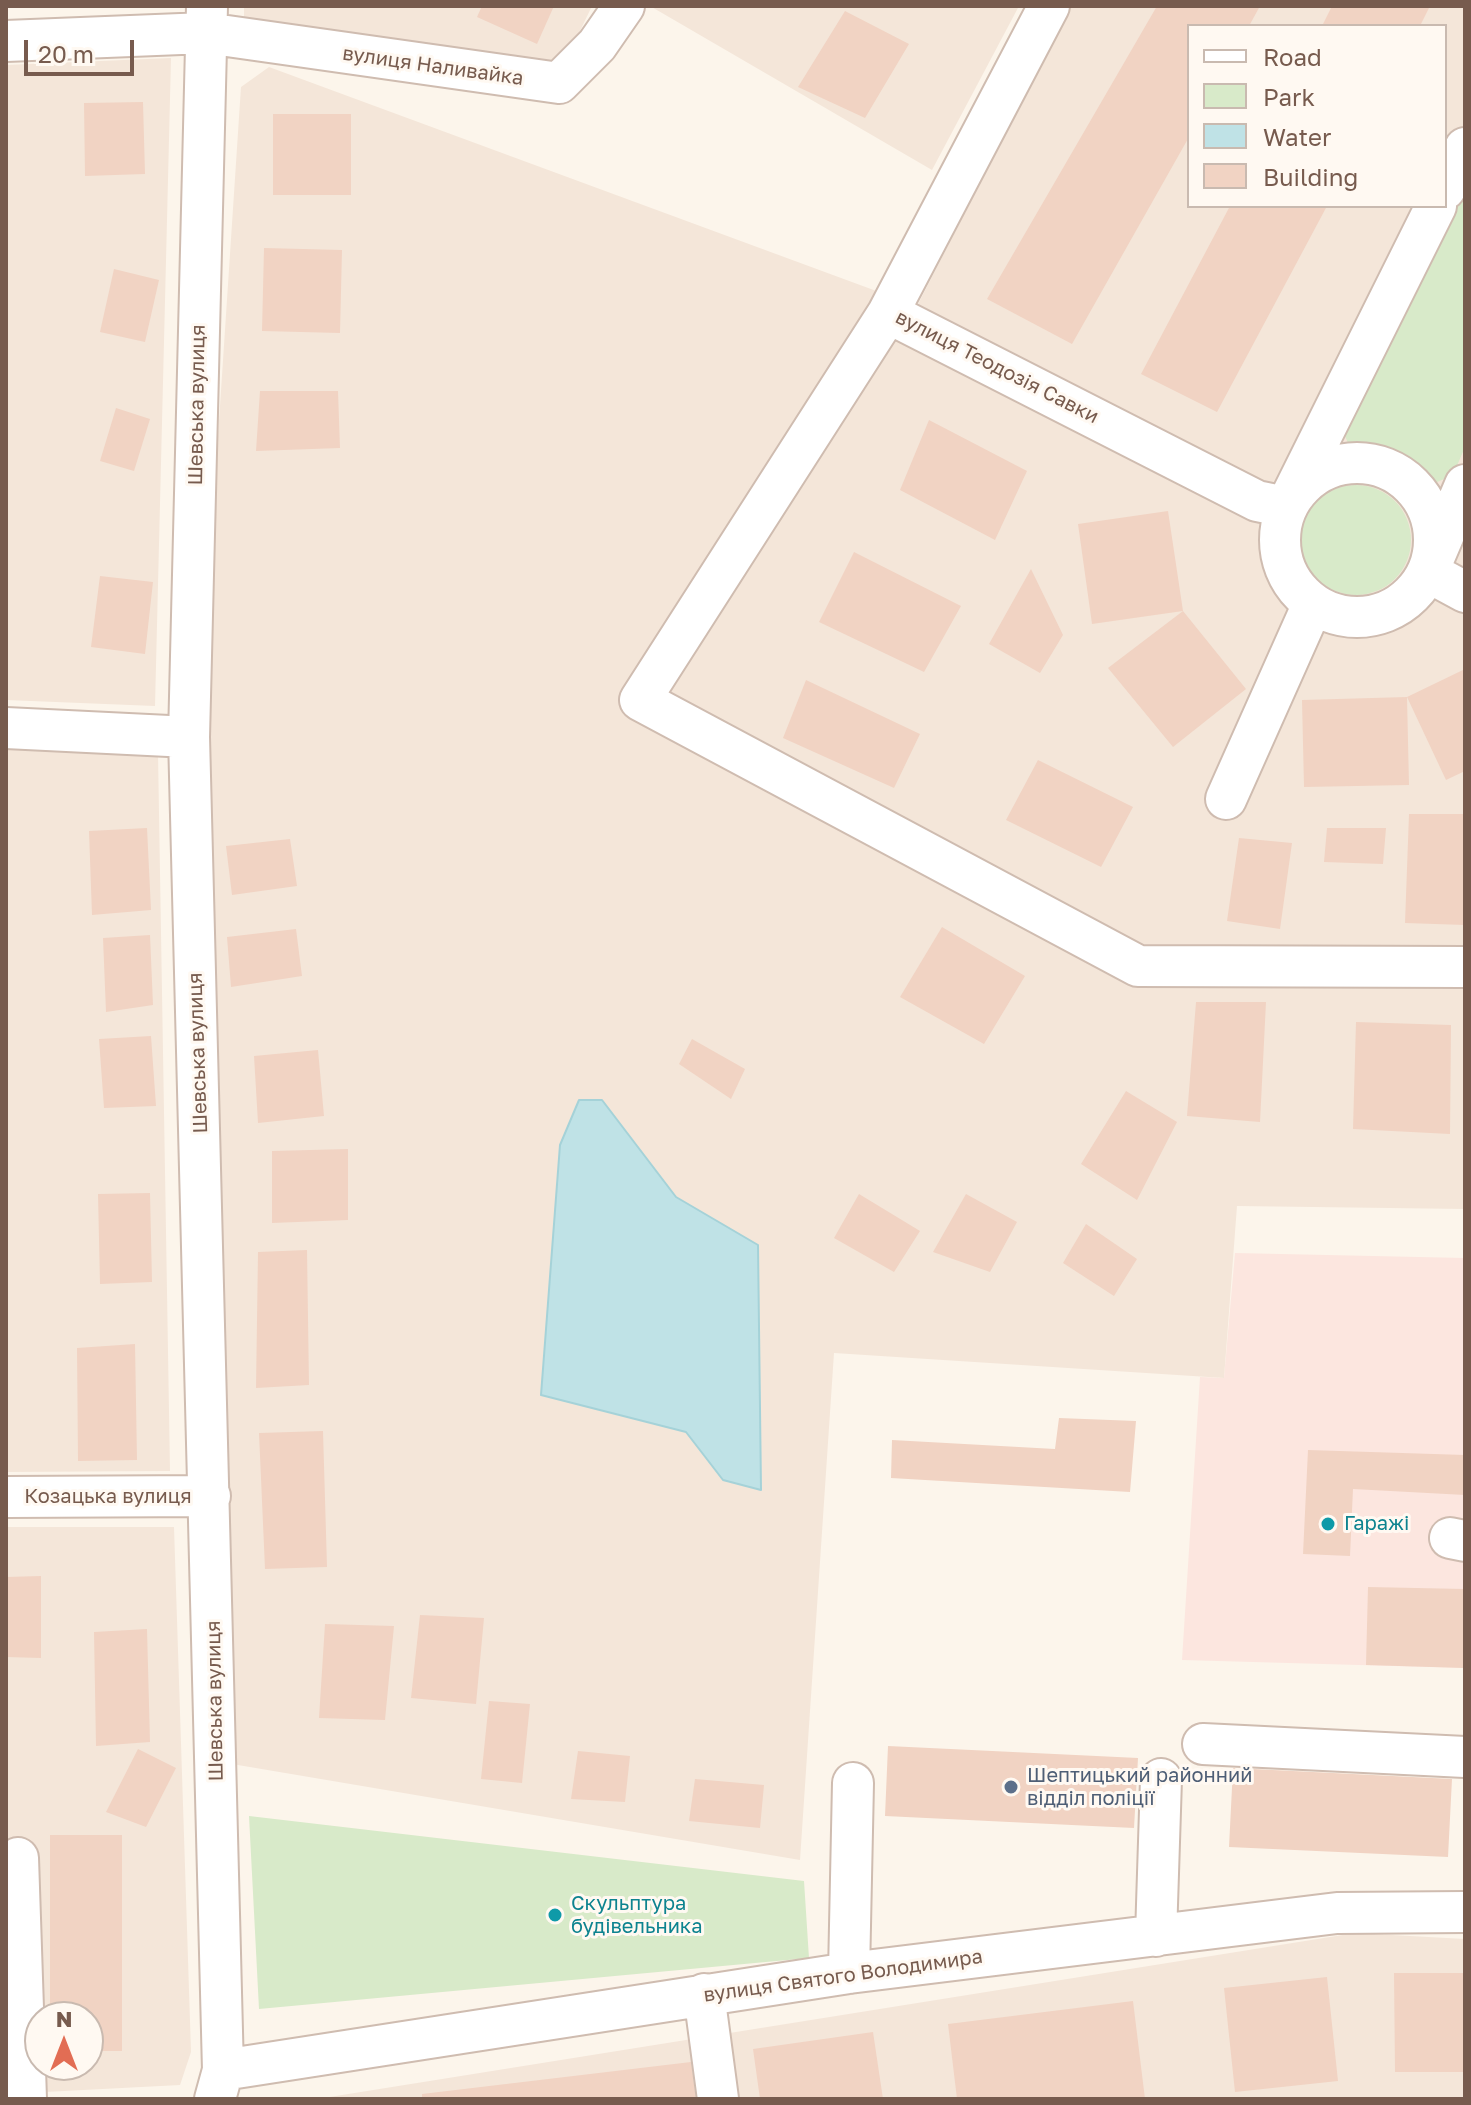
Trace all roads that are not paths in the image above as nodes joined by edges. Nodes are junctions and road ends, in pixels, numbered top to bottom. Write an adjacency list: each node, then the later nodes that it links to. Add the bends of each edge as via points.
1 (624, 6): 3 (street, вулиця Наливайка, via 597,45 559,83)
2 (1049, 6): 8 (street, вулиця Теодозія Савки)
3 (206, 20): 4 (street); 15 (street, Шевська вулиця)
4 (6, 41)
5 (1465, 148): 6 (street)
6 (1447, 185)
7 (1435, 208): 10 (street)
8 (888, 313): 10 (street, вулиця Теодозія Савки, via 1257,501); 17 (street, via 640,700 1138,966)
9 (1465, 485): 11 (street)
10 (1286, 507): 11 (street, via 1304,483 1329,467 1359,462 1389,469 1414,487 1430,512 1434,542); 13 (street, via 1279,534 1282,560 1294,585)
11 (1428, 572): 12 (street); 13 (street, via 1407,598 1378,615 1356,617)
12 (1465, 592)
13 (1313, 604): 16 (street)
14 (6, 728): 15 (street)
15 (189, 737): 18 (street, Шевська вулиця)
16 (1226, 799)
17 (1465, 967)
18 (210, 1496): 19 (street, Козацька вулиця); 29 (street, Шевська вулиця)
19 (6, 1497)
20 (1203, 1744): 21 (street)
21 (1465, 1757)
22 (1161, 1779): 26 (street)
23 (853, 1783): 27 (street)
24 (18, 1858): 30 (street)
25 (1465, 1912): 26 (street, вулиця Святого Володимира, via 1337,1913)
26 (1156, 1936): 27 (street, вулиця Святого Володимира)
27 (849, 1973): 28 (street, вулиця Святого Володимира)
28 (704, 1994): 29 (street, вулиця Святого Володимира); 31 (street)
29 (219, 2085)
30 (26, 2099)
31 (718, 2099)

